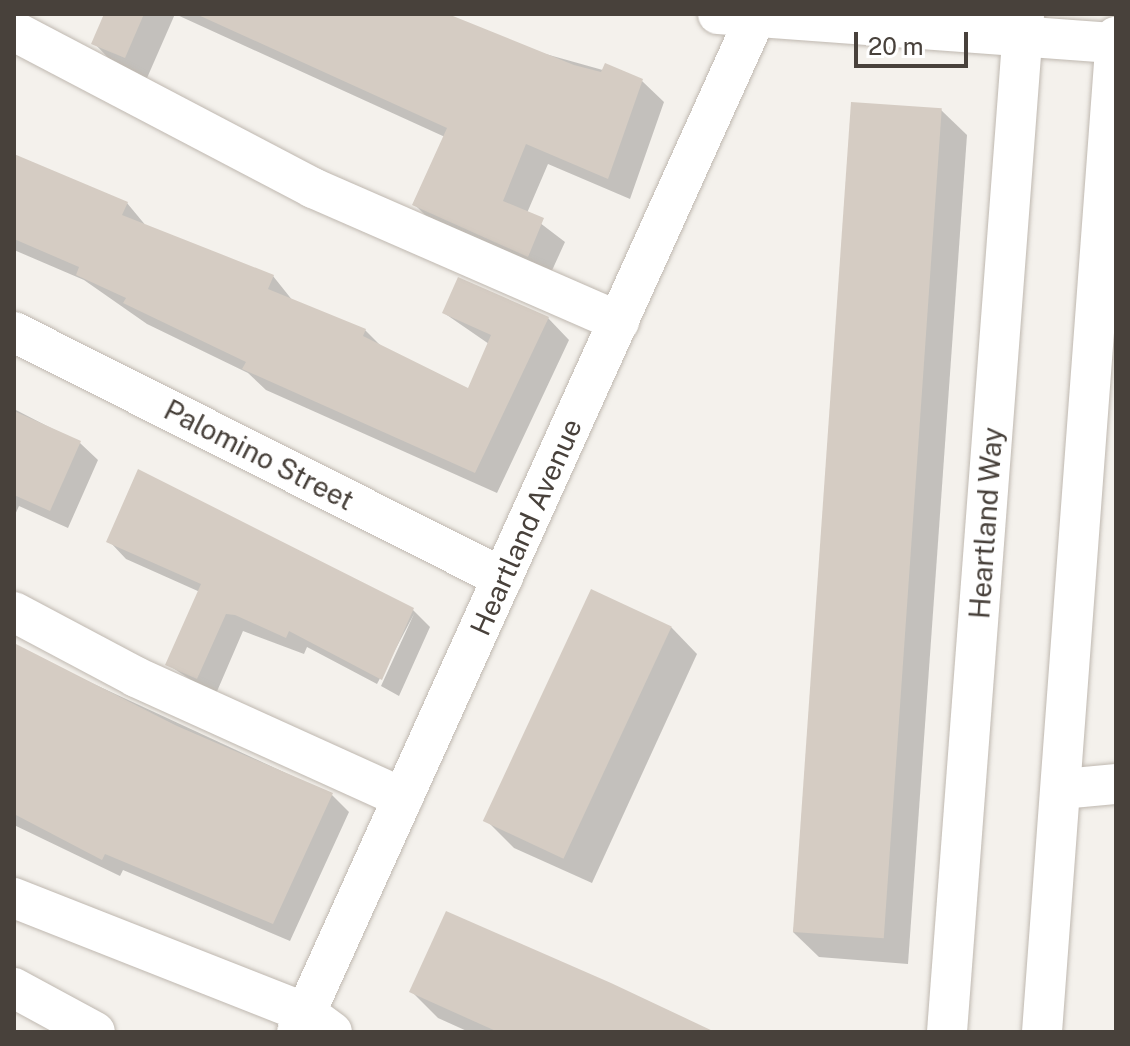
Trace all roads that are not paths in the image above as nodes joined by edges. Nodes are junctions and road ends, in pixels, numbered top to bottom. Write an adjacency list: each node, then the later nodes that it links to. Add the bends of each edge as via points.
1 (744, 17): 2 (street); 6 (street, Heartland Avenue)
2 (1023, 27): 5 (street); 17 (street, Heartland Way)
3 (14, 31): 6 (street, via 313,188)
4 (1116, 37): 5 (street)
5 (1116, 43): 11 (street)
6 (619, 322): 8 (street, Heartland Avenue)
7 (14, 332): 8 (street, Palomino Street)
8 (503, 578): 12 (street, Heartland Avenue)
9 (14, 612): 12 (street, via 136,677)
10 (1116, 784): 11 (street)
11 (1062, 789): 18 (street)
12 (403, 798): 15 (street, Heartland Avenue)
13 (14, 898): 15 (street)
14 (14, 988): 16 (street)
15 (312, 1026)
16 (95, 1032)
17 (947, 1032)
18 (1042, 1032)

